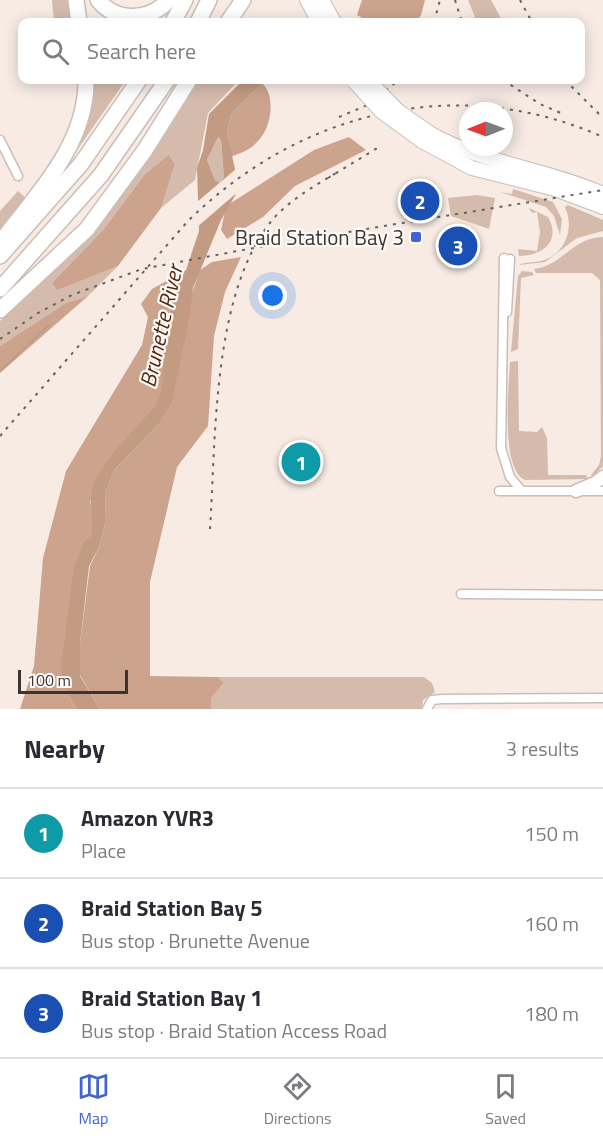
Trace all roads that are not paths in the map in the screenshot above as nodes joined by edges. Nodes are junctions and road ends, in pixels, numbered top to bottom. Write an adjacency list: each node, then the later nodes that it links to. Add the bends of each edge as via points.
1 (76, 0): 8 (highway)
2 (98, 0): 3 (highway, via 114,13 130,17 154,12)
3 (169, 0)
4 (185, 0): 9 (highway)
5 (209, 0): 10 (highway)
6 (243, 2): 11 (highway)
7 (323, 2): 12 (main road)
8 (78, 18)
9 (175, 18)
10 (200, 18)
11 (231, 18)
12 (332, 18)
13 (85, 84): 21 (highway, via 80,121 67,151)
14 (137, 84): 22 (highway, via 81,164)
15 (164, 84): 24 (highway, via 101,175)
16 (186, 84): 25 (highway, via 145,150 87,229)
17 (361, 84): 20 (main road, bridge, via 381,111 472,168)
18 (0, 140): 19 (street)
19 (18, 176)
20 (601, 204)
21 (0, 243)
22 (0, 256)
23 (507, 259): 28 (street, via 510,292 502,348 501,448 510,477)
24 (0, 290)
25 (0, 310)
26 (603, 477): 29 (main road)
27 (499, 491): 28 (street)
28 (522, 491): 29 (street)
29 (576, 491): 30 (street)
30 (603, 491)
31 (461, 594): 32 (street)
32 (603, 595)
33 (603, 698): 34 (street, via 442,699 432,700)
34 (427, 709)

